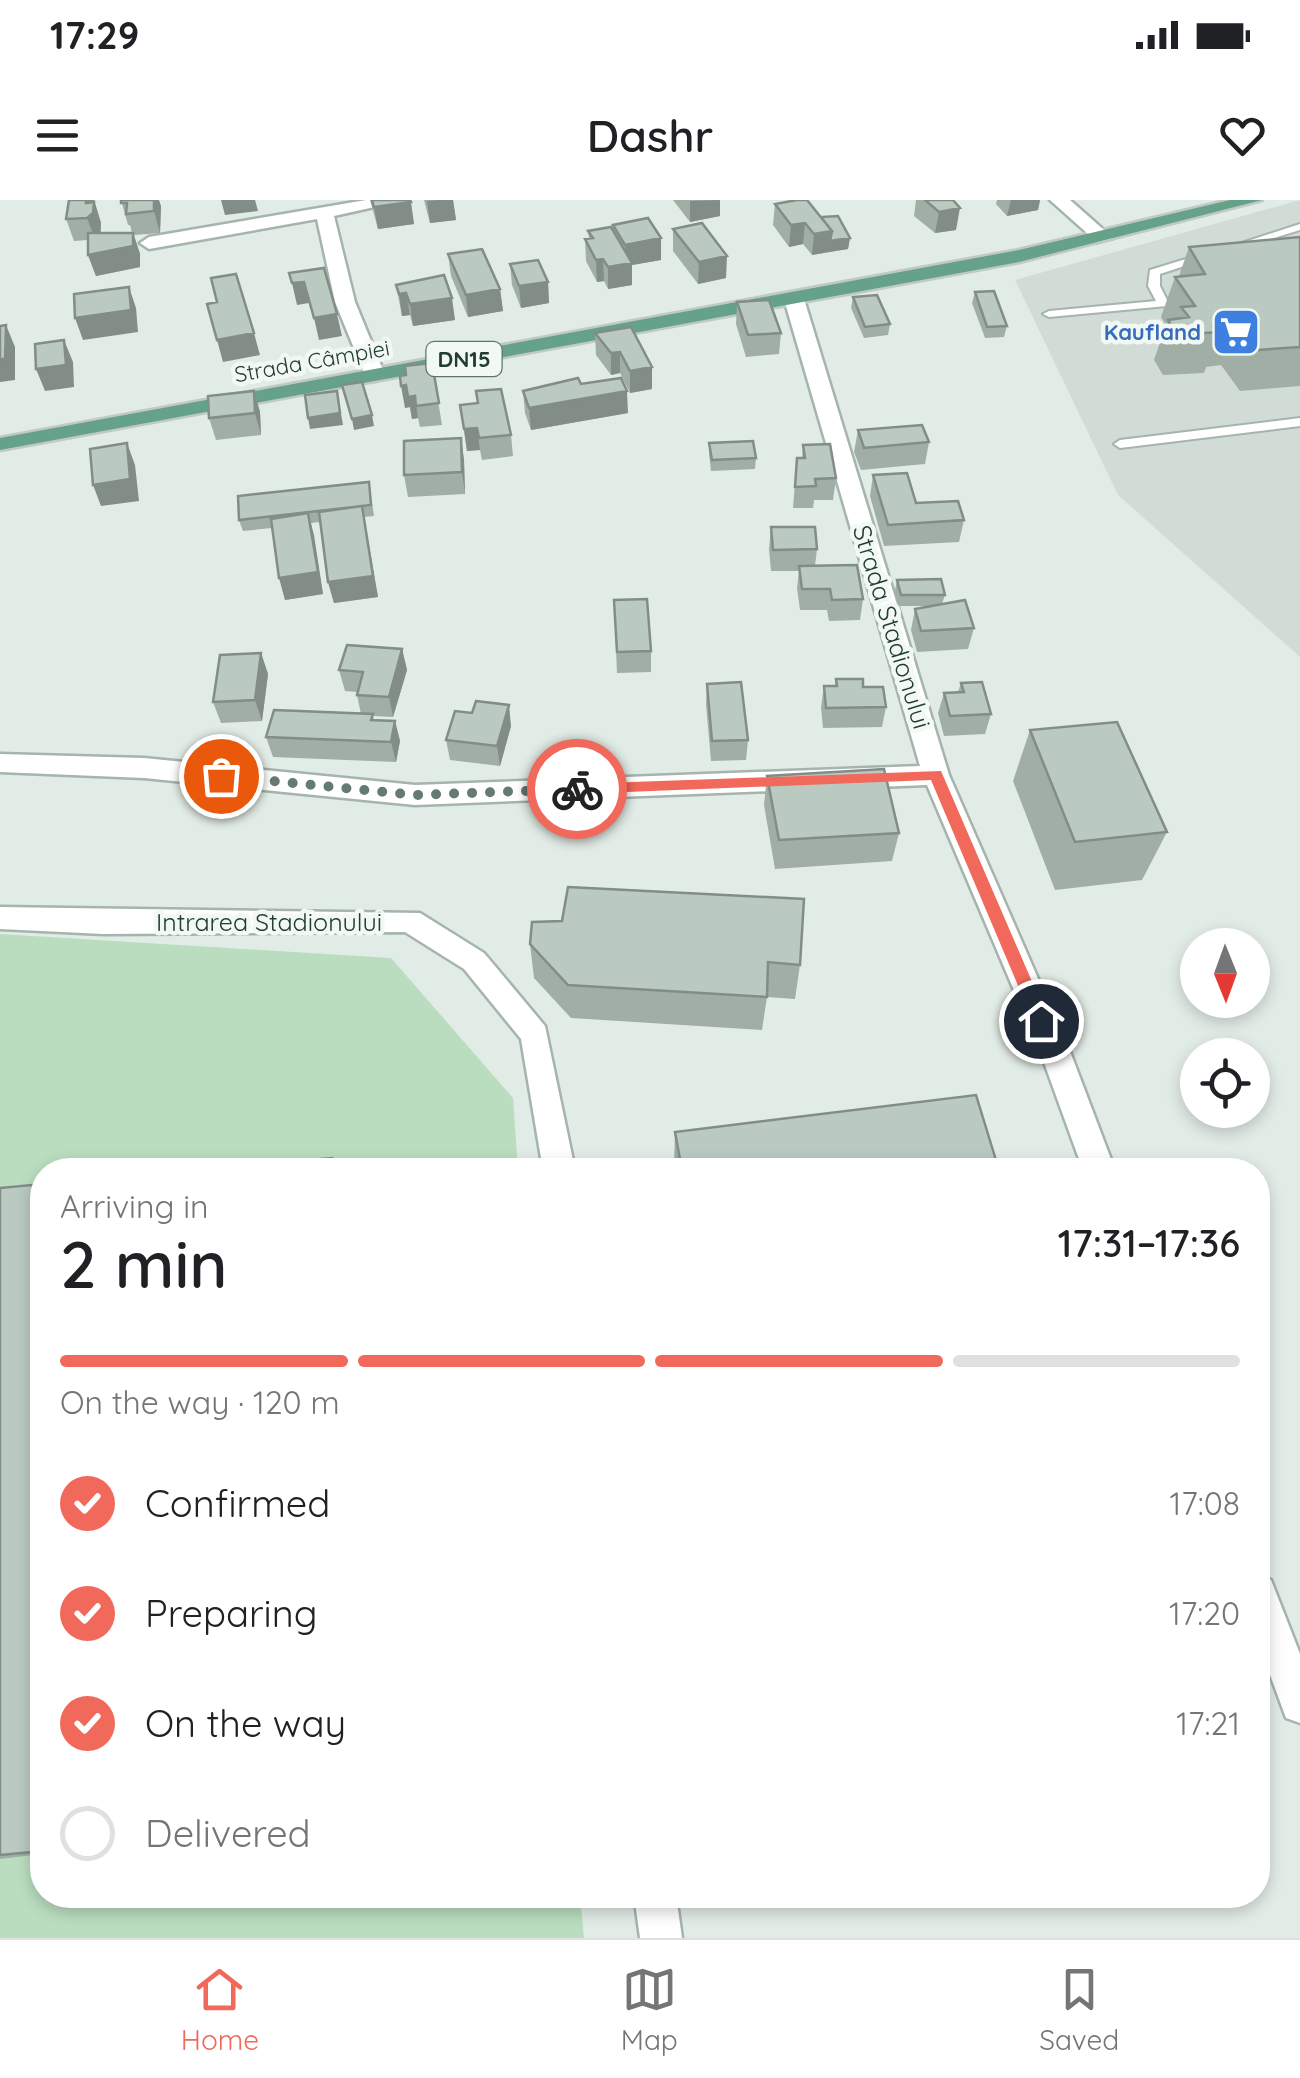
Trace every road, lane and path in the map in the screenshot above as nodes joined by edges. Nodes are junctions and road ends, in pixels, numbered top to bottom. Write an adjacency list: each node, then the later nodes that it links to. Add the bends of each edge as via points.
1 (397, 200): 4 (street)
2 (1059, 200): 6 (street)
3 (1244, 201): 6 (main road, DN15)
4 (324, 212): 7 (street); 12 (street, via 345,302)
5 (1300, 226): 9 (lane)
6 (1104, 238): 10 (main road, Strada Câmpiei / DN15)
7 (149, 242)
8 (1209, 267): 9 (lane)
9 (1154, 272): 11 (lane, via 1163,304)
10 (794, 299): 12 (main road, Strada Câmpiei / DN15); 17 (street, Strada Stadionului)
11 (1049, 314)
12 (375, 375): 14 (main road, Strada Câmpiei / DN15)
13 (1300, 422): 15 (lane)
14 (0, 444)
15 (1120, 444)
16 (0, 764): 17 (street, via 144,768 415,795)
17 (936, 775): 20 (street, Strada Stadionului)
18 (0, 918): 19 (street, Intrarea Stadionului, via 102,924 410,921 474,961 535,1035)
19 (557, 1158)
20 (1095, 1158)
21 (1270, 1624): 22 (street)
22 (1300, 1704)
23 (657, 1908): 24 (street)
24 (661, 1938)

